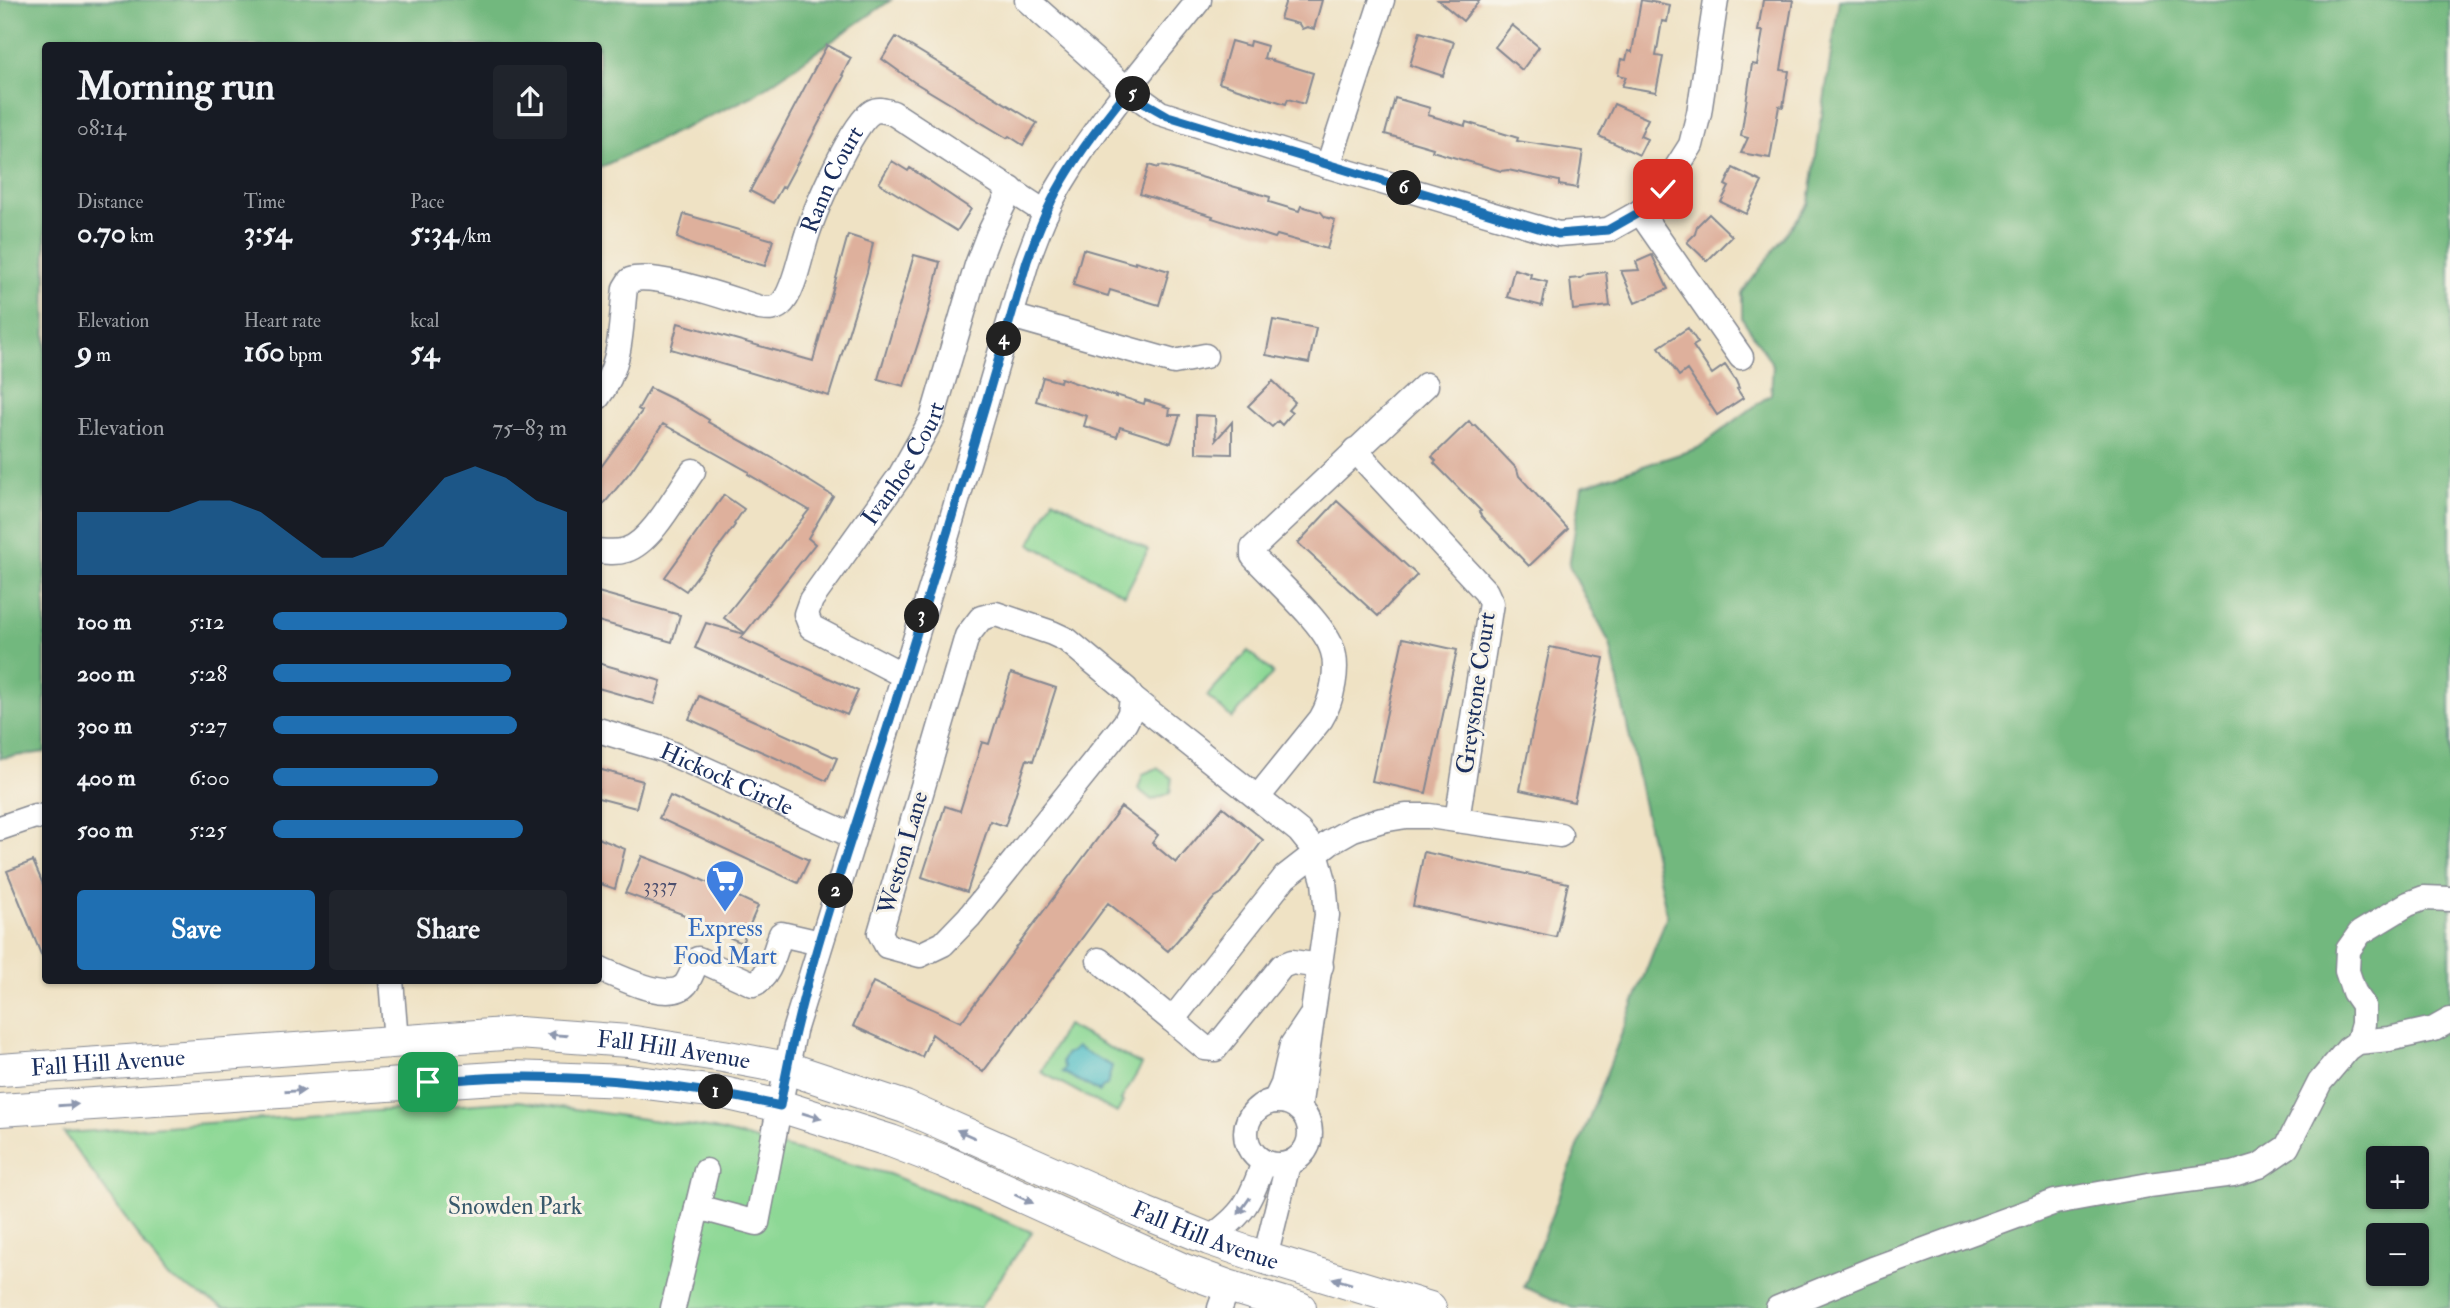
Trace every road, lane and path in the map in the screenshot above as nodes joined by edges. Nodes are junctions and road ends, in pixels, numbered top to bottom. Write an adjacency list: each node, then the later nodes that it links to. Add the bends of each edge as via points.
1 (1199, 0): 5 (street)
2 (1382, 0): 6 (street)
3 (1716, 0): 8 (street, via 1691,145 1663,189)
4 (1039, 4): 5 (street)
5 (1128, 90): 6 (street, via 1168,116); 9 (street, via 1091,137)
6 (1328, 166): 8 (street, via 1558,234 1608,230)
7 (1011, 189): 9 (street, Rann Court); 14 (street, Rann Court, via 892,113 869,113 821,198 789,292 779,306 760,308 681,285 638,277 630,280 625,288 618,358); 18 (street, Ivanhoe Court, via 977,265 932,419 900,476 811,600 806,614 811,627)
8 (1640, 212): 12 (street)
9 (1046, 213): 10 (street)
10 (1011, 316): 11 (street, via 1174,362); 18 (street)
11 (1205, 356)
12 (1741, 357)
13 (1426, 384): 15 (street)
14 (602, 391)
15 (1355, 450): 21 (street, via 1253,548 1253,556 1322,630 1332,648 1334,681 1321,719); 23 (street, Greystone Court, via 1486,592 1491,603)
16 (693, 471): 17 (street, via 639,544)
17 (602, 552)
18 (904, 675): 26 (street)
19 (1132, 698): 19 (street, Weston Lane, via 1067,640 996,614 981,618 967,636 883,920 880,933 887,946 920,955 943,944 1125,723); 21 (street, Weston Lane)
20 (602, 731): 26 (street, Hickock Circle, via 661,749)
21 (1258, 797): 27 (street, Weston Lane, via 1299,831)
22 (42, 817): 24 (street)
23 (1457, 820): 25 (street); 27 (street, via 1406,816 1382,820 1353,829)
24 (0, 828)
25 (1560, 835)
26 (853, 836): 29 (street)
27 (1316, 852): 31 (street, Weston Lane, via 1327,915); 35 (street, via 1285,877)
28 (2450, 899): 38 (street, via 2424,898 2408,904 2360,933 2348,950 2347,971 2363,1005)
29 (820, 943): 32 (street, via 781,934 765,975 753,984 698,959 686,984 673,991 662,992); 39 (street)
30 (1099, 960): 35 (street)
31 (1321, 966): 34 (street, Weston Lane); 35 (street, via 1292,962 1282,966 1215,1049 1205,1048)
32 (602, 970)
33 (391, 984): 37 (street)
34 (1312, 1014): 41 (street, Weston Lane, via 1292,1045); 43 (street, Weston Lane)
35 (1172, 1020)
36 (2450, 1020): 38 (street, via 2434,1030)
37 (396, 1041): 39 (main road, Fall Hill Avenue, one-way to 37, via 628,1041 554,1034); 40 (main road, Fall Hill Avenue)
38 (2358, 1042): 54 (street, via 2320,1082 2287,1147 2259,1166 2055,1202)
39 (787, 1068): 42 (street); 48 (main road, Fall Hill Avenue, one-way to 39, via 905,1107)
40 (0, 1070)
41 (1275, 1101): 43 (street); 45 (street, via 1256,1109 1246,1137 1249,1147)
42 (780, 1106): 44 (main road, Fall Hill Avenue, one-way to 42, via 511,1077 630,1081 724,1093); 47 (street, via 757,1223); 50 (main road, Fall Hill Avenue, one-way to 50, via 943,1161 1115,1240)
43 (1299, 1109): 45 (street, Weston Lane, via 1309,1125 1308,1144 1304,1153)
44 (0, 1110)
45 (1276, 1163): 48 (street, Weston Lane, one-way to 48, via 1244,1210); 49 (street, Weston Lane)
46 (706, 1171): 47 (street)
47 (697, 1208): 52 (street)
48 (1209, 1239): 49 (main road, Fall Hill Avenue)
49 (1265, 1258): 50 (main road); 53 (main road, Fall Hill Avenue, one-way to 49)
50 (1224, 1297): 51 (main road, Fall Hill Avenue)
51 (1294, 1307)
52 (673, 1308)
53 (1430, 1308)
54 (1778, 1308)

